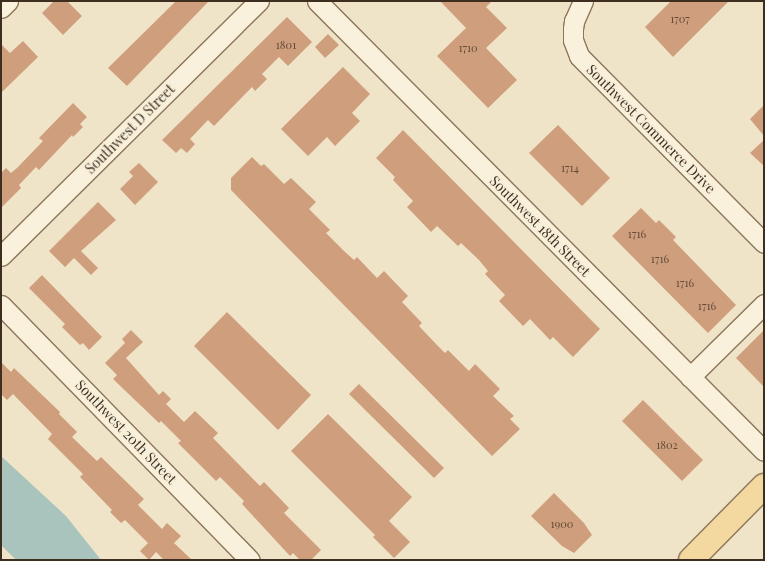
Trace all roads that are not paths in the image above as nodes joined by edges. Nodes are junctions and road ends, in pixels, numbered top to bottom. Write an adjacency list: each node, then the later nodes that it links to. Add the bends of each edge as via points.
1 (8, 1): 5 (street)
2 (259, 1): 7 (street, Southwest D Street)
3 (317, 1): 10 (street, Southwest 18th Street)
4 (583, 1): 6 (street, Southwest Commerce Drive, via 573,29 579,56)
5 (1, 8)
6 (764, 243)
7 (1, 256)
8 (764, 304): 10 (street)
9 (1, 305): 13 (street, Southwest 20th Street)
10 (690, 377): 11 (street, Southwest 18th Street)
11 (764, 451)
12 (764, 486): 14 (main road)
13 (250, 560)
14 (691, 560)

